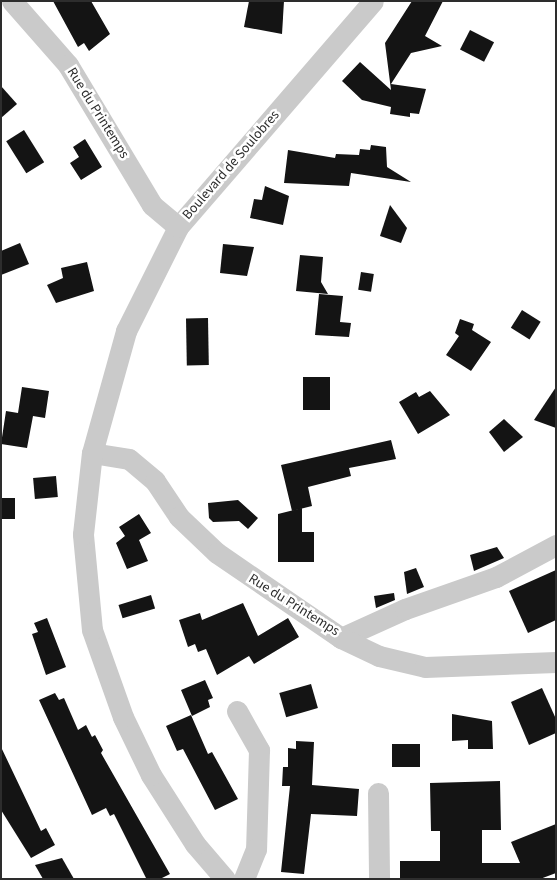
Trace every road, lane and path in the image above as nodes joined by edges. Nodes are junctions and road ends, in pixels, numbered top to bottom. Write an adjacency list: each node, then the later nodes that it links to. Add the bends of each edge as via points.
1 (12, 1): 3 (street, Rue du Printemps, via 68,66 152,206)
2 (373, 1): 3 (street, Boulevard de Soulobres)
3 (178, 227): 4 (street, Boulevard de Soulobres, via 126,331)
4 (92, 453): 6 (street, Rue du Printemps, via 128,459 155,481 179,517 217,553); 10 (street, Boulevard de Soulobres, via 84,534 92,630 123,717 152,775 196,844)
5 (556, 545): 6 (street, Rue du Printemps, via 496,577 405,609)
6 (341, 638): 7 (street, via 379,656 425,667)
7 (556, 662)
8 (237, 711): 11 (street, via 259,750 256,849)
9 (378, 793): 12 (street)
10 (225, 879)
11 (244, 879)
12 (379, 879)

